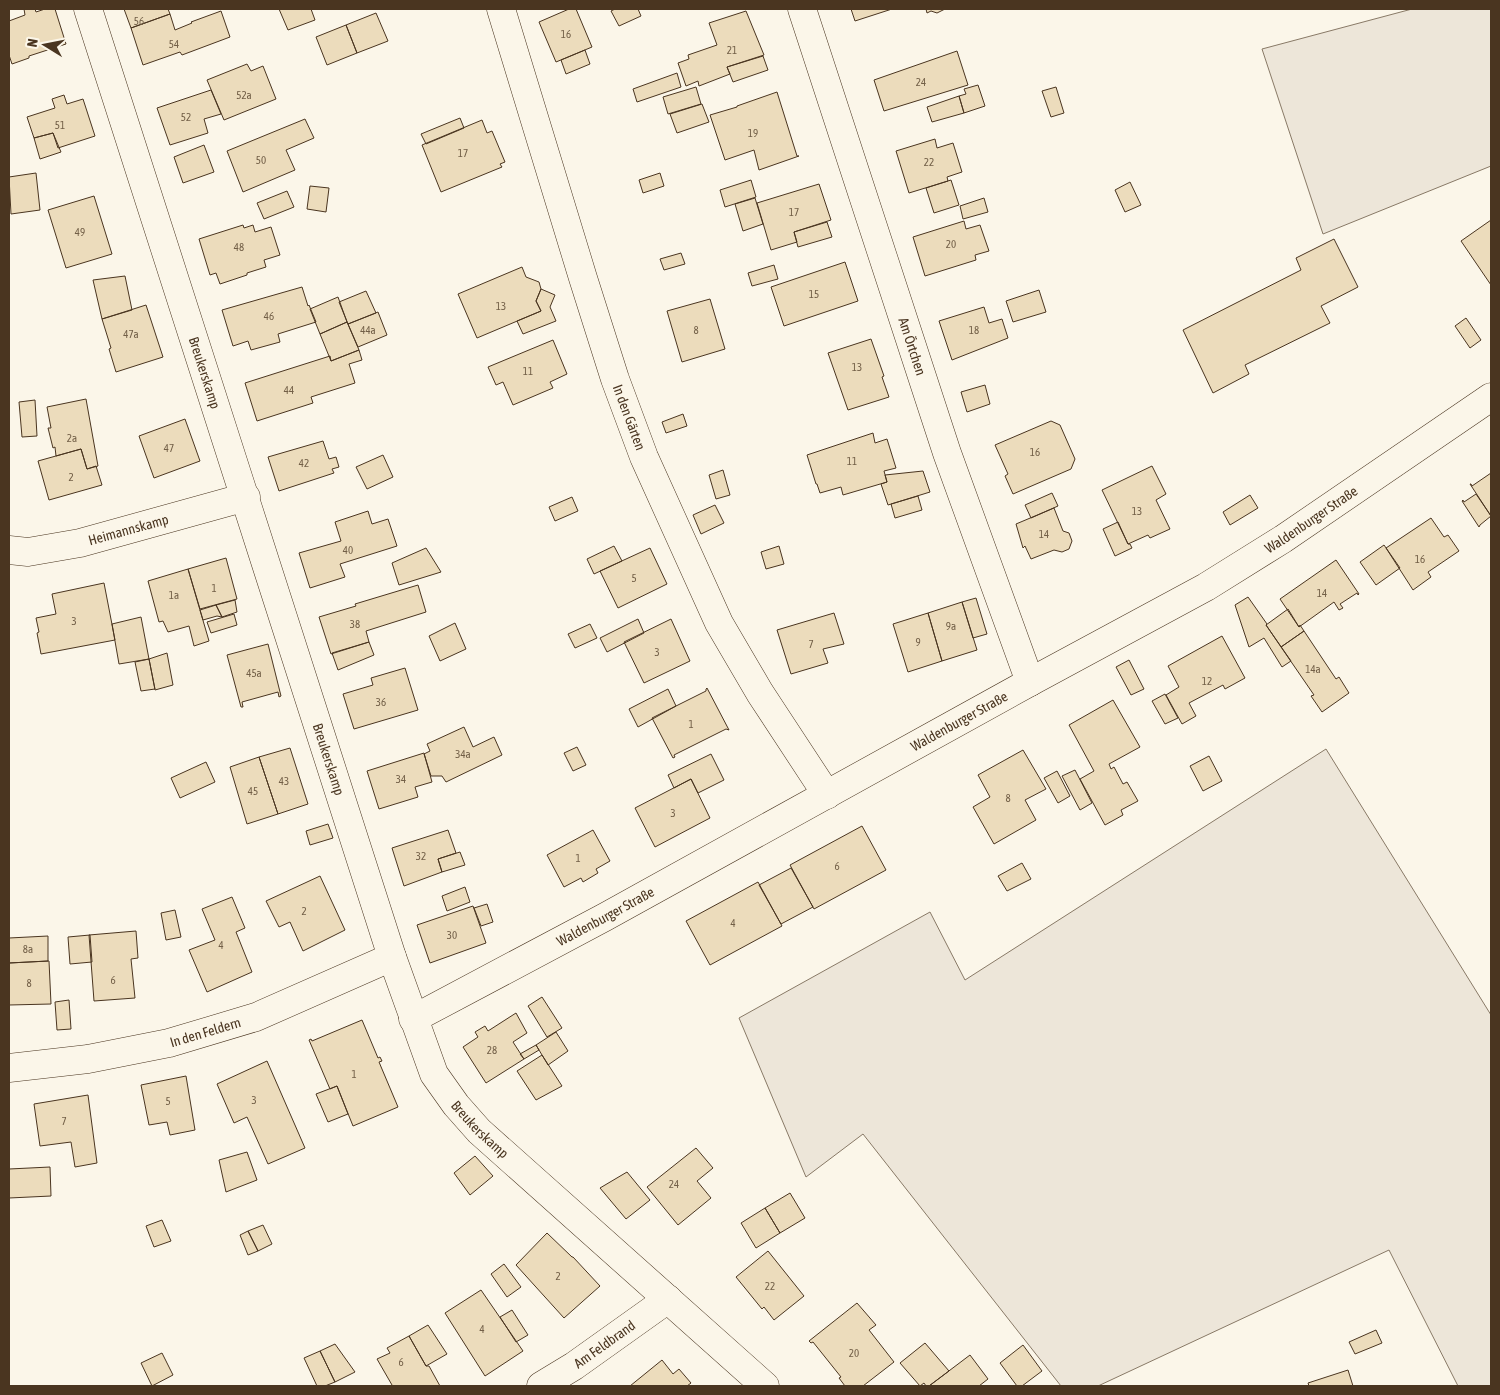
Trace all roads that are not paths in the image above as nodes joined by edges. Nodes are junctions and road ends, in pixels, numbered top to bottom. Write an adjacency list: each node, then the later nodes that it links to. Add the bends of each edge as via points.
1 (88, 9): 5 (street, Breukerskamp)
2 (501, 9): 8 (street, In den Gärten, via 615,379 644,457 719,623)
3 (802, 9): 7 (street, Am Örtchen, via 946,453)
4 (1491, 397): 7 (street, Waldenburger Straße, via 1283,539 1206,587)
5 (246, 496): 6 (street, Heimannskamp, via 80,543 28,552); 9 (street, Breukerskamp)
6 (9, 550)
7 (1030, 682): 8 (street, Waldenburger Straße)
8 (826, 795): 10 (street, Waldenburger Straße)
9 (392, 957): 10 (street, Breukerskamp); 11 (street, In den Feldern, via 256,1017 178,1040 88,1059)
10 (413, 1019): 12 (street, Breukerskamp, via 434,1074 479,1131)
11 (9, 1068)
12 (668, 1299): 13 (street, Am Feldbrand, via 574,1366); 14 (street, Breukerskamp)
13 (540, 1386)
14 (764, 1386)

